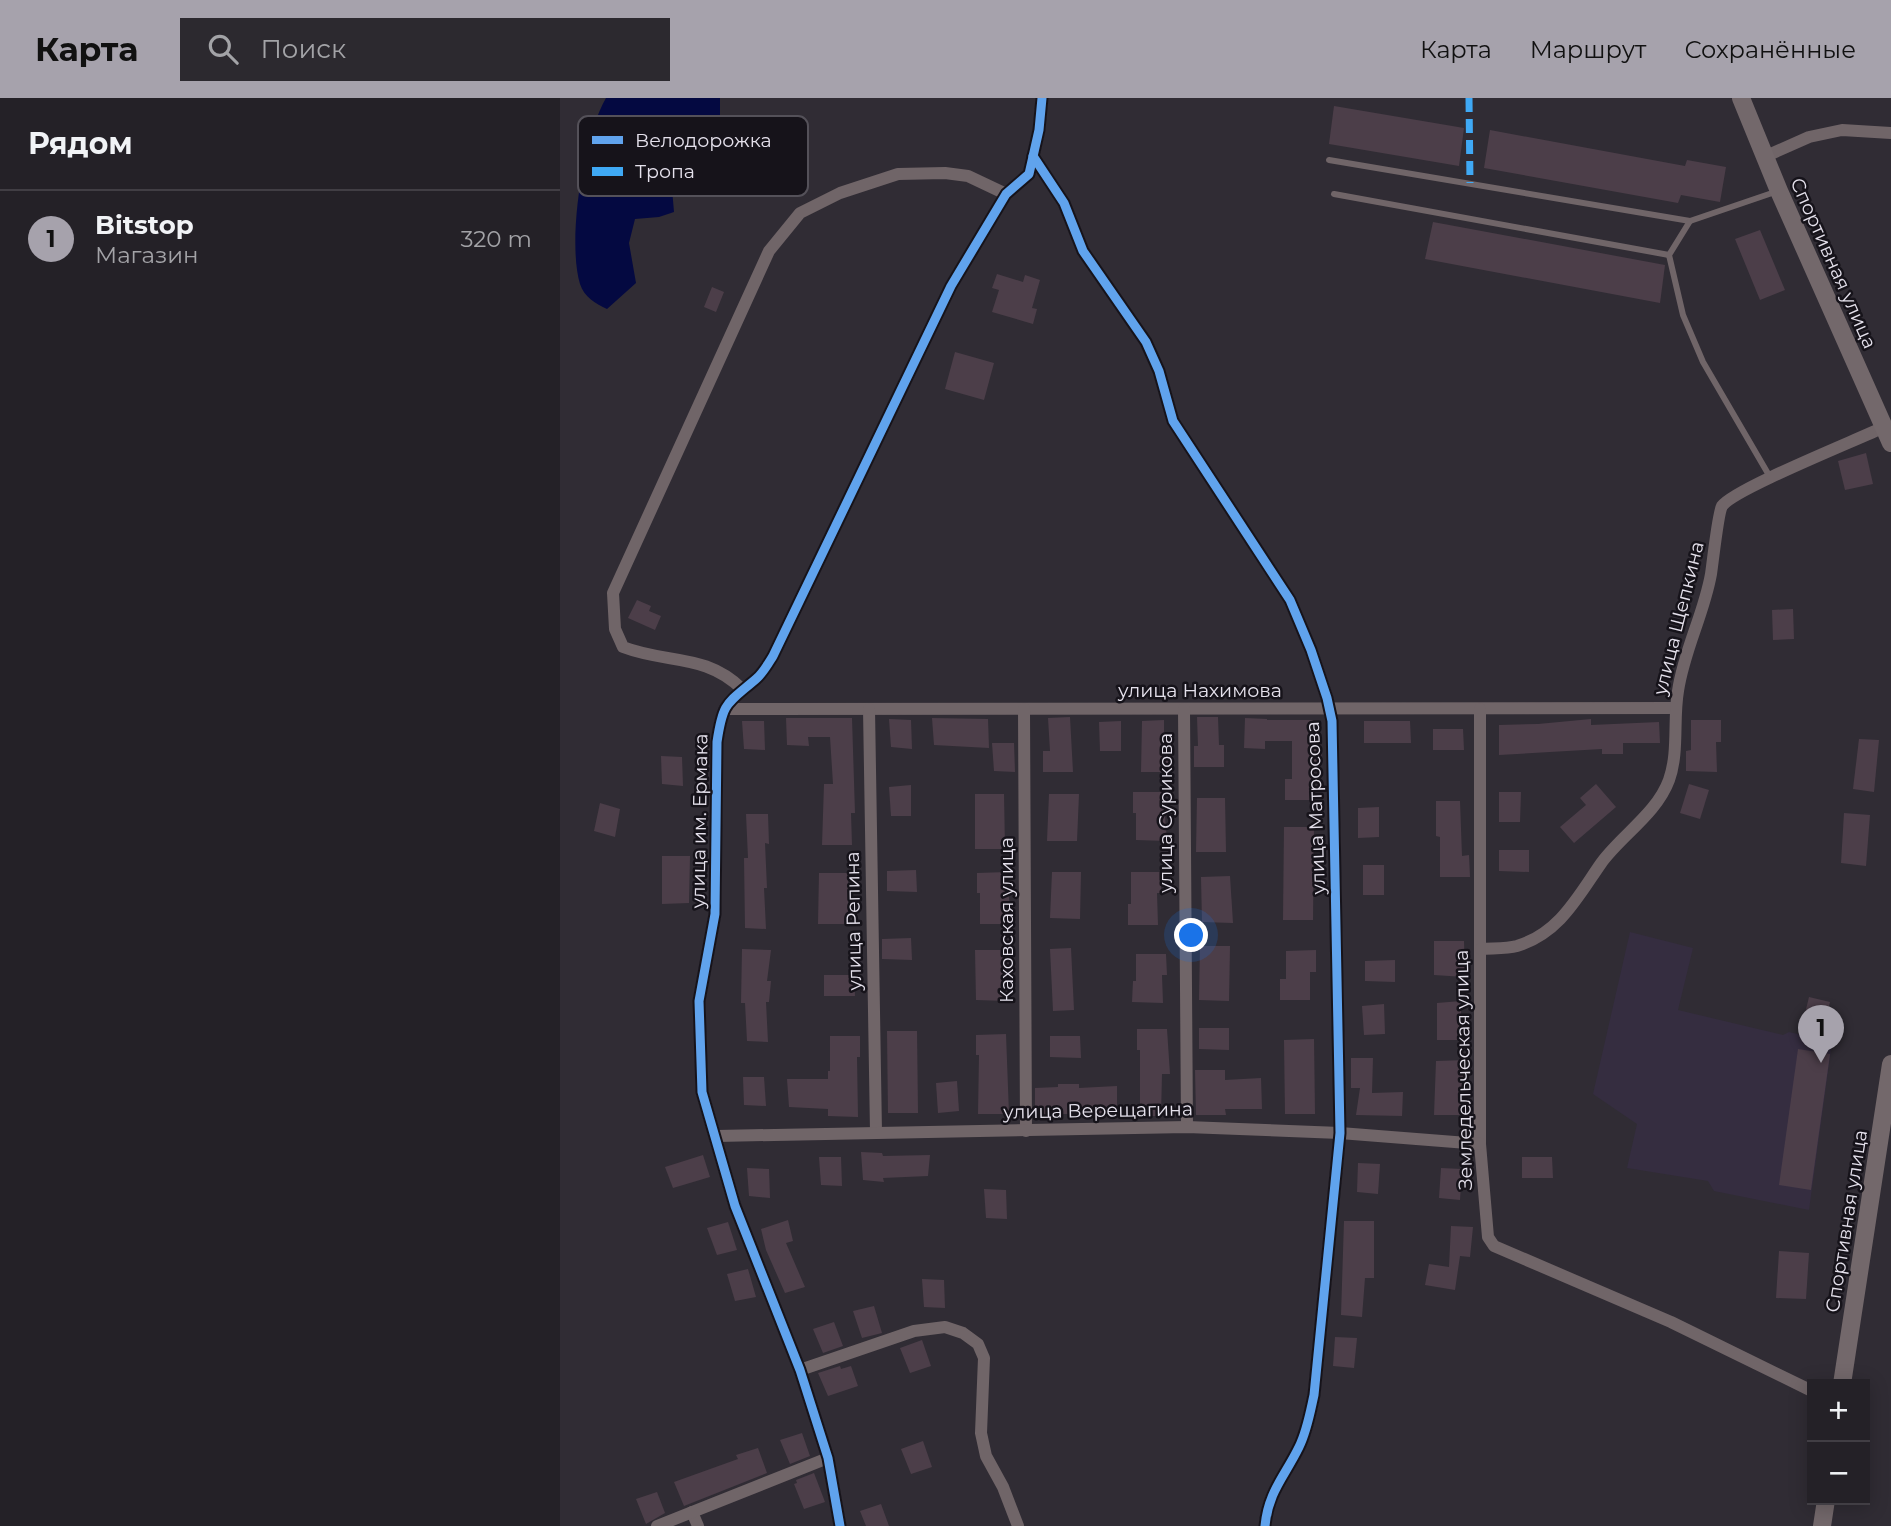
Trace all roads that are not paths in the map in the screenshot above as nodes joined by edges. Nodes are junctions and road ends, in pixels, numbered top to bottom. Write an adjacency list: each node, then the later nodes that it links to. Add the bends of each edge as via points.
1 (1042, 98): 4 (street, улица им. Ермака)
2 (1741, 98): 5 (street, Спортивная улица)
3 (1891, 133): 5 (street, via 1842,130 1809,137)
4 (1033, 156): 8 (street, улица им. Ермака, via 1029,174); 20 (street, улица Матросова, via 1064,203 1083,251 1146,342 1173,421 1290,600)
5 (1764, 157): 7 (street, Спортивная улица)
6 (1329, 160): 10 (lane)
7 (1779, 191): 10 (lane); 12 (street, Спортивная улица)
8 (1006, 194): 14 (street, улица им. Ермака, via 951,286 773,656 757,679); 14 (street, via 968,176 898,174 840,193 800,213 769,251 613,593 615,629 624,646 714,668)
9 (1334, 194): 11 (lane)
10 (1690, 221): 11 (lane)
11 (1670, 255): 13 (lane, via 1683,315 1703,362)
12 (1887, 435): 13 (street, улица Щепкина)
13 (1771, 478): 15 (street, улица Щепкина, via 1724,504 1718,514 1709,586 1683,665)
14 (742, 689): 16 (street, улица им. Ермака)
15 (1676, 708): 21 (street, улица Нахимова); 22 (street, улица Щепкина, via 1668,782 1564,917 1539,937 1515,947)
16 (725, 709): 17 (street, улица Нахимова); 28 (street, улица им. Ермака, via 717,742 715,914 699,1001 702,1091)
17 (869, 709): 18 (street, улица Нахимова); 26 (street, улица Репина)
18 (1024, 709): 19 (street, улица Нахимова); 25 (street, Каховская улица)
19 (1184, 709): 20 (street, улица Нахимова); 24 (street, улица Сурикова)
20 (1329, 709): 21 (street, улица Нахимова); 27 (street, улица Матросова)
21 (1480, 709): 22 (street, Земледельческая улица)
22 (1480, 949): 29 (street, Земледельческая улица)
23 (1891, 1063): 31 (street, Спортивная улица)
24 (1187, 1127): 25 (street, улица Верещагина); 27 (street, улица Верещагина)
25 (1026, 1131): 26 (street, улица Верещагина)
26 (876, 1132): 28 (street, улица Верещагина)
27 (1340, 1133): 29 (street, улица Верещагина); 40 (street, улица Матросова, via 1314,1395 1306,1432 1274,1488)
28 (717, 1136): 30 (street, улица им. Ермака, via 736,1206)
29 (1480, 1144): 32 (street, Земледельческая улица, via 1488,1237 1494,1246 1671,1322)
30 (800, 1370): 33 (street, улица им. Ермака); 39 (street, via 914,1331 946,1327 963,1333 978,1344 984,1358 981,1433 986,1456)
31 (1843, 1379)
32 (1807, 1389)
33 (828, 1458): 35 (street); 38 (street, улица им. Ермака)
34 (1825, 1505): 41 (street)
35 (692, 1512): 36 (street); 37 (street)
36 (657, 1526)
37 (698, 1526)
38 (839, 1526)
39 (1018, 1526)
40 (1265, 1526)
41 (1822, 1526)

